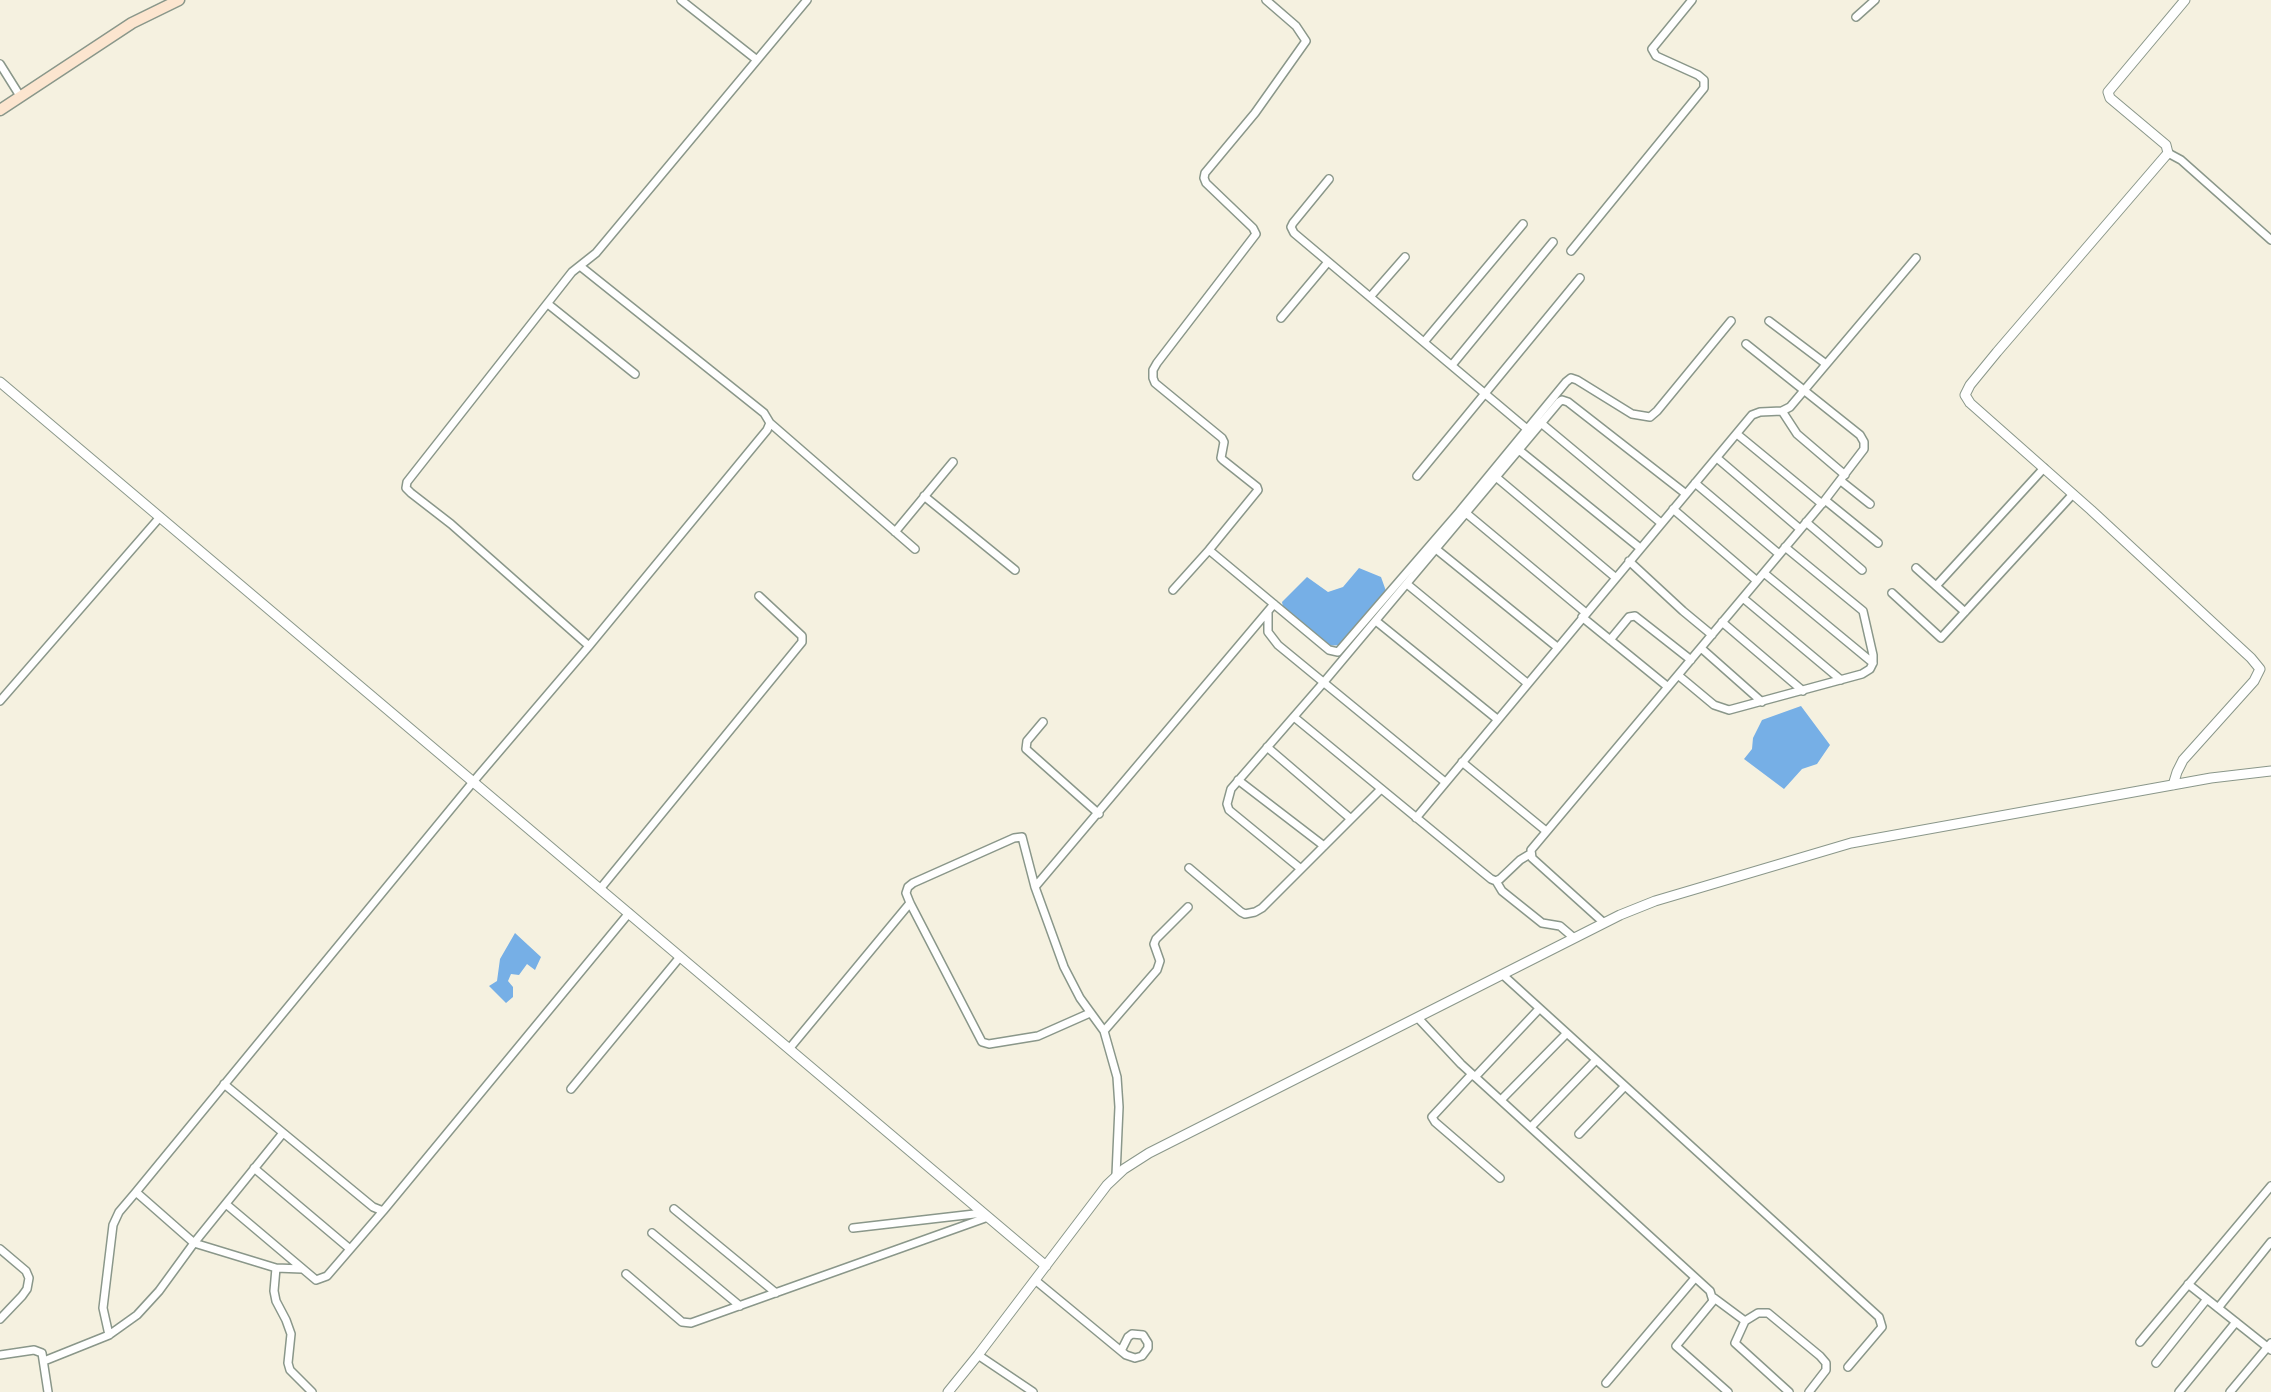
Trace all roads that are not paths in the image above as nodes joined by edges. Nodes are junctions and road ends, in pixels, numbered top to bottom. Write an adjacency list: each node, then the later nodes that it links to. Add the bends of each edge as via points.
1 (179, 0): 11 (main road, via 132,23)
2 (681, 0): 9 (street)
3 (807, 0): 9 (street)
4 (1266, 0): 66 (street, via 1306,41 1204,178 1256,234 1153,370 1155,383 1222,438 1223,460 1258,490)
5 (1692, 0): 18 (street, via 1652,49 1698,75 1704,88)
6 (1875, 0): 8 (street)
7 (2185, 0): 13 (street, via 2108,92 2166,145)
8 (1856, 17)
9 (757, 60): 22 (street, via 596,253)
10 (0, 64): 11 (street)
11 (20, 96): 12 (main road)
12 (0, 110)
13 (2168, 153): 16 (street); 45 (street, via 1966,391 1966,399)
14 (1329, 179): 21 (street, via 1291,227)
15 (1523, 224): 29 (street)
16 (2271, 240)
17 (1553, 242): 31 (street)
18 (1571, 251)
19 (1405, 257): 24 (street)
20 (1916, 258): 32 (street)
21 (1328, 261): 24 (street); 26 (street)
22 (580, 266): 25 (street); 38 (street, via 764,413)
23 (1580, 278): 36 (street)
24 (1370, 297): 29 (street)
25 (548, 304): 33 (street); 89 (street, via 410,477 407,488)
26 (1281, 318)
27 (1731, 321): 40 (street, via 1650,417 1632,414 1571,378)
28 (1769, 321): 32 (street)
29 (1424, 342): 31 (street)
30 (1745, 344): 35 (street)
31 (1452, 365): 36 (street)
32 (1826, 365): 35 (street)
33 (635, 374)
34 (0, 382): 57 (street)
35 (1804, 391): 37 (street); 48 (street, via 1864,442 1863,453)
36 (1485, 393): 40 (street); 46 (street)
37 (1782, 411): 41 (street, via 1756,413); 48 (street, via 1797,434)
38 (770, 423): 60 (street); 89 (street)
39 (1541, 423): 42 (street); 50 (street, via 1559,402 1568,402); 58 (street)
40 (1527, 429): 81 (street, via 1342,650 1329,650)
41 (1737, 434): 43 (street); 53 (street)
42 (1518, 450): 47 (street); 63 (street)
43 (1717, 458): 49 (street); 59 (street)
44 (953, 462): 52 (street)
45 (2044, 468): 51 (street); 76 (street)
46 (1417, 476)
47 (1496, 477): 56 (street); 73 (street)
48 (1843, 478): 53 (street); 54 (street)
49 (1695, 483): 50 (street); 67 (street)
50 (1686, 494): 55 (street)
51 (2073, 494): 83 (street); 111 (street, via 2260,669 2183,760)
52 (925, 496): 60 (street); 70 (street)
53 (1824, 502): 59 (street); 61 (street)
54 (1870, 503)
55 (1673, 509): 58 (street); 74 (street)
56 (1466, 513): 65 (street); 84 (street)
57 (160, 517): 100 (street); 109 (street)
58 (1661, 523): 63 (street)
59 (1803, 526): 62 (street); 71 (street)
60 (895, 532): 64 (street)
61 (1878, 543)
62 (1785, 547): 67 (street); 93 (street, via 1863,611)
63 (1640, 548): 68 (street)
64 (915, 549)
65 (1436, 549): 75 (street); 90 (street)
66 (1209, 550): 77 (street); 81 (street)
67 (1779, 554): 72 (street)
68 (1629, 561): 73 (street); 87 (street)
69 (1916, 568): 76 (street)
70 (1015, 570)
71 (1862, 570)
72 (1764, 573): 74 (street); 93 (street)
73 (1616, 578): 84 (street)
74 (1757, 581): 80 (street)
75 (1407, 584): 85 (street); 97 (street)
76 (1936, 586): 83 (street)
77 (1173, 590)
78 (1892, 593): 83 (street, via 1941,638)
79 (759, 596): 123 (street, via 802,636 802,642)
80 (1743, 598): 86 (street); 95 (street)
81 (1274, 604): 82 (street)
82 (1268, 612): 96 (street, via 1267,628 1278,645); 113 (street)
83 (1965, 612)
84 (1584, 615): 88 (street); 90 (street)
85 (1376, 621): 96 (street); 103 (street)
86 (1722, 622): 87 (street); 99 (street)
87 (1712, 635): 91 (street)
88 (1610, 640): 92 (street, via 1635,616); 98 (street)
89 (589, 646): 109 (street)
90 (1558, 647): 97 (street)
91 (1701, 648): 92 (street); 101 (street)
92 (1691, 660): 94 (street)
93 (1873, 663): 95 (street, via 1862,674)
94 (1678, 675): 98 (street); 101 (street, via 1724,710)
95 (1841, 680): 99 (street)
96 (1324, 682): 102 (street); 110 (street)
97 (1527, 683): 103 (street)
98 (1668, 687): 116 (street)
99 (1802, 691): 101 (street)
100 (0, 701)
101 (1762, 702)
102 (1294, 717): 105 (street); 112 (street)
103 (1497, 719): 106 (street)
104 (1043, 722): 113 (street, via 1027,740 1026,748)
105 (1267, 747): 108 (street); 114 (street)
106 (1462, 762): 110 (street); 116 (street)
107 (2271, 771): 111 (street)
108 (1238, 780): 117 (street); 120 (street, via 1228,798 1229,810)
109 (473, 782): 123 (street); 139 (street)
110 (1445, 782): 115 (street)
111 (2173, 785): 127 (street, via 1841,846 1655,901)
112 (1381, 789): 114 (street); 115 (street)
113 (1099, 814): 122 (street)
114 (1352, 818): 117 (street)
115 (1416, 818): 121 (street)
116 (1546, 831): 118 (street)
117 (1324, 846): 120 (street)
118 (1530, 854): 121 (street); 127 (street)
119 (1189, 868): 120 (street, via 1245,914 1262,908)
120 (1301, 869)
121 (1496, 881): 128 (street, via 1542,923 1560,926)
122 (1035, 887): 124 (street, via 1024,841 1018,836 913,883 906,893); 132 (street, via 1064,967)
123 (600, 889): 126 (street)
124 (910, 903): 132 (street, via 982,1042 1038,1036); 136 (street)
125 (1188, 907): 134 (street, via 1156,939 1157,970)
126 (629, 913): 129 (street); 153 (street)
127 (1604, 923): 128 (street)
128 (1574, 938): 130 (street)
129 (680, 957): 136 (street); 141 (street)
130 (1503, 975): 131 (street); 133 (street)
131 (1539, 1009): 135 (street); 138 (street)
132 (1090, 1013): 134 (street)
133 (1418, 1018): 138 (street); 147 (street, via 1149,1153)
134 (1104, 1031): 147 (street, via 1117,1077)
135 (1566, 1034): 137 (street); 142 (street)
136 (789, 1049): 154 (street)
137 (1595, 1061): 140 (street); 143 (street)
138 (1474, 1075): 142 (street); 148 (street, via 1432,1117)
139 (224, 1084): 144 (street); 150 (street)
140 (1624, 1087): 145 (street); 184 (street, via 1879,1317 1882,1327)
141 (571, 1089)
142 (1501, 1100): 143 (street)
143 (1531, 1128): 165 (street)
144 (283, 1133): 146 (street); 153 (street)
145 (1579, 1134)
146 (254, 1168): 151 (street); 160 (street)
147 (1116, 1175): 161 (street)
148 (1500, 1178)
149 (2271, 1186): 167 (street)
150 (136, 1192): 158 (street); 176 (street, via 113,1225 103,1308)
151 (226, 1204): 158 (street); 163 (street)
152 (674, 1209): 168 (street)
153 (383, 1211): 160 (street)
154 (985, 1215): 155 (street); 161 (street); 168 (street)
155 (853, 1227)
156 (652, 1233): 171 (street)
157 (2271, 1242): 172 (street)
158 (194, 1243): 162 (street); 176 (street, via 150,1301)
159 (0, 1249): 173 (street, via 29,1278 27,1289)
160 (350, 1249): 163 (street, via 321,1279)
161 (1046, 1266): 166 (street)
162 (276, 1268): 163 (street); 187 (street, via 276,1301 291,1334 290,1370)
163 (302, 1269)
164 (626, 1273): 171 (street, via 686,1324)
165 (1695, 1278): 169 (street); 185 (street)
166 (1035, 1280): 179 (street); 181 (street)
167 (2188, 1284): 170 (street); 177 (street)
168 (776, 1293): 171 (street)
169 (1714, 1298): 174 (street); 190 (street, via 1676,1346)
170 (2207, 1299): 172 (street); 183 (street)
171 (740, 1306)
172 (2218, 1308): 175 (street)
173 (0, 1319)
174 (1745, 1321): 191 (street, via 1735,1343); 192 (street, via 1768,1313 1824,1360 1826,1370)
175 (2236, 1322): 178 (street); 193 (street)
176 (110, 1335): 182 (street)
177 (2140, 1342)
178 (2270, 1346): 194 (street)
179 (1121, 1351)
180 (0, 1355): 182 (street, via 38,1350)
181 (978, 1355): 188 (street); 189 (street)
182 (44, 1361): 186 (street)
183 (2156, 1363)
184 (1848, 1367)
185 (1606, 1383)
186 (48, 1392)
187 (312, 1392)
188 (948, 1392)
189 (1033, 1392)
190 (1728, 1392)
191 (1789, 1392)
192 (1809, 1392)
193 (2179, 1392)
194 (2231, 1392)

